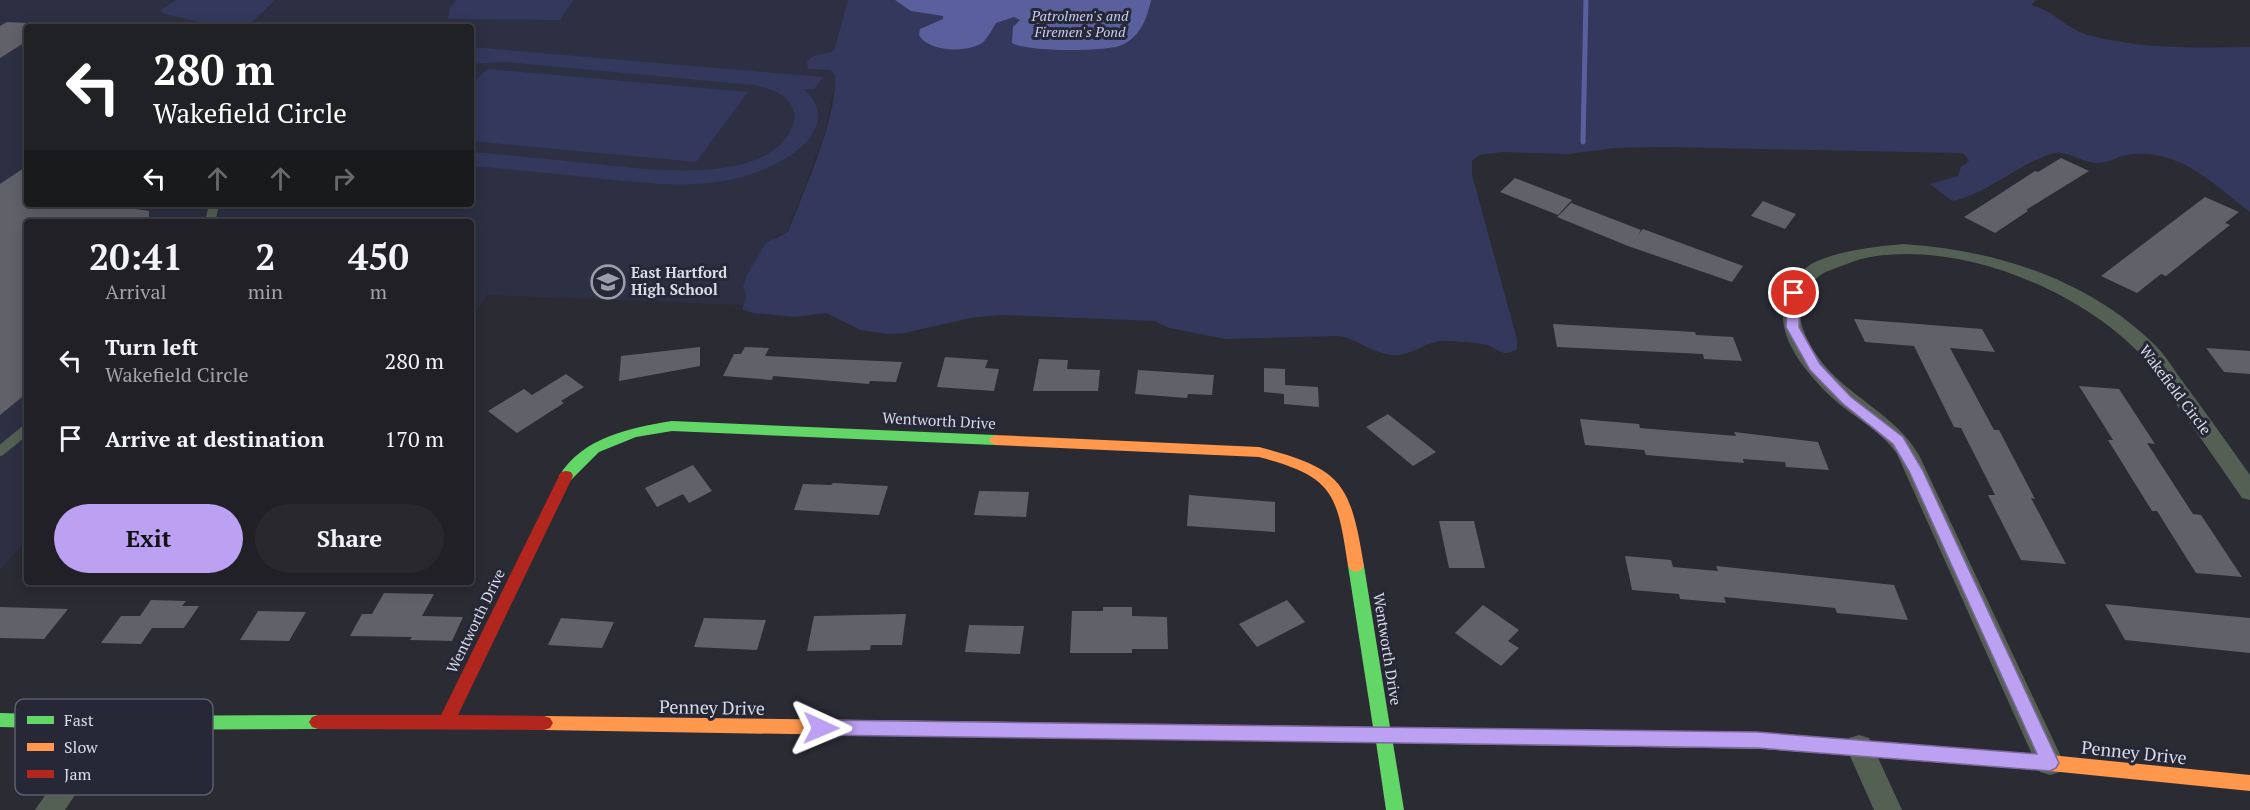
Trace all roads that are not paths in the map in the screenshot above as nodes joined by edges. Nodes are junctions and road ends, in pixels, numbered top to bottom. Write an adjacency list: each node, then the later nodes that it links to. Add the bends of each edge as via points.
1 (24, 431): 2 (lane)
2 (0, 451)
3 (2250, 492): 10 (street, Wakefield Circle, via 2150,352 2114,320 2052,283 1980,258 1932,251 1886,251 1842,256 1813,270 1794,293 1792,327 1815,367 1846,400 1898,440 1916,471)
4 (0, 720): 5 (street, Penney Drive)
5 (15, 720)
6 (446, 722): 7 (street, Penney Drive); 8 (street, Penney Drive); 8 (street, Wentworth Drive, via 563,479 594,448 633,432 672,426 1259,452 1299,461 1334,483 1348,513)
7 (213, 723)
8 (1385, 736): 9 (street, Penney Drive, via 1757,740); 14 (street, Wentworth Drive)
9 (1859, 747): 10 (street, Penney Drive); 15 (street)
10 (2050, 763): 11 (street, Penney Drive)
11 (2250, 783)
12 (60, 795): 13 (street)
13 (49, 810)
14 (1395, 810)
15 (1888, 810)

